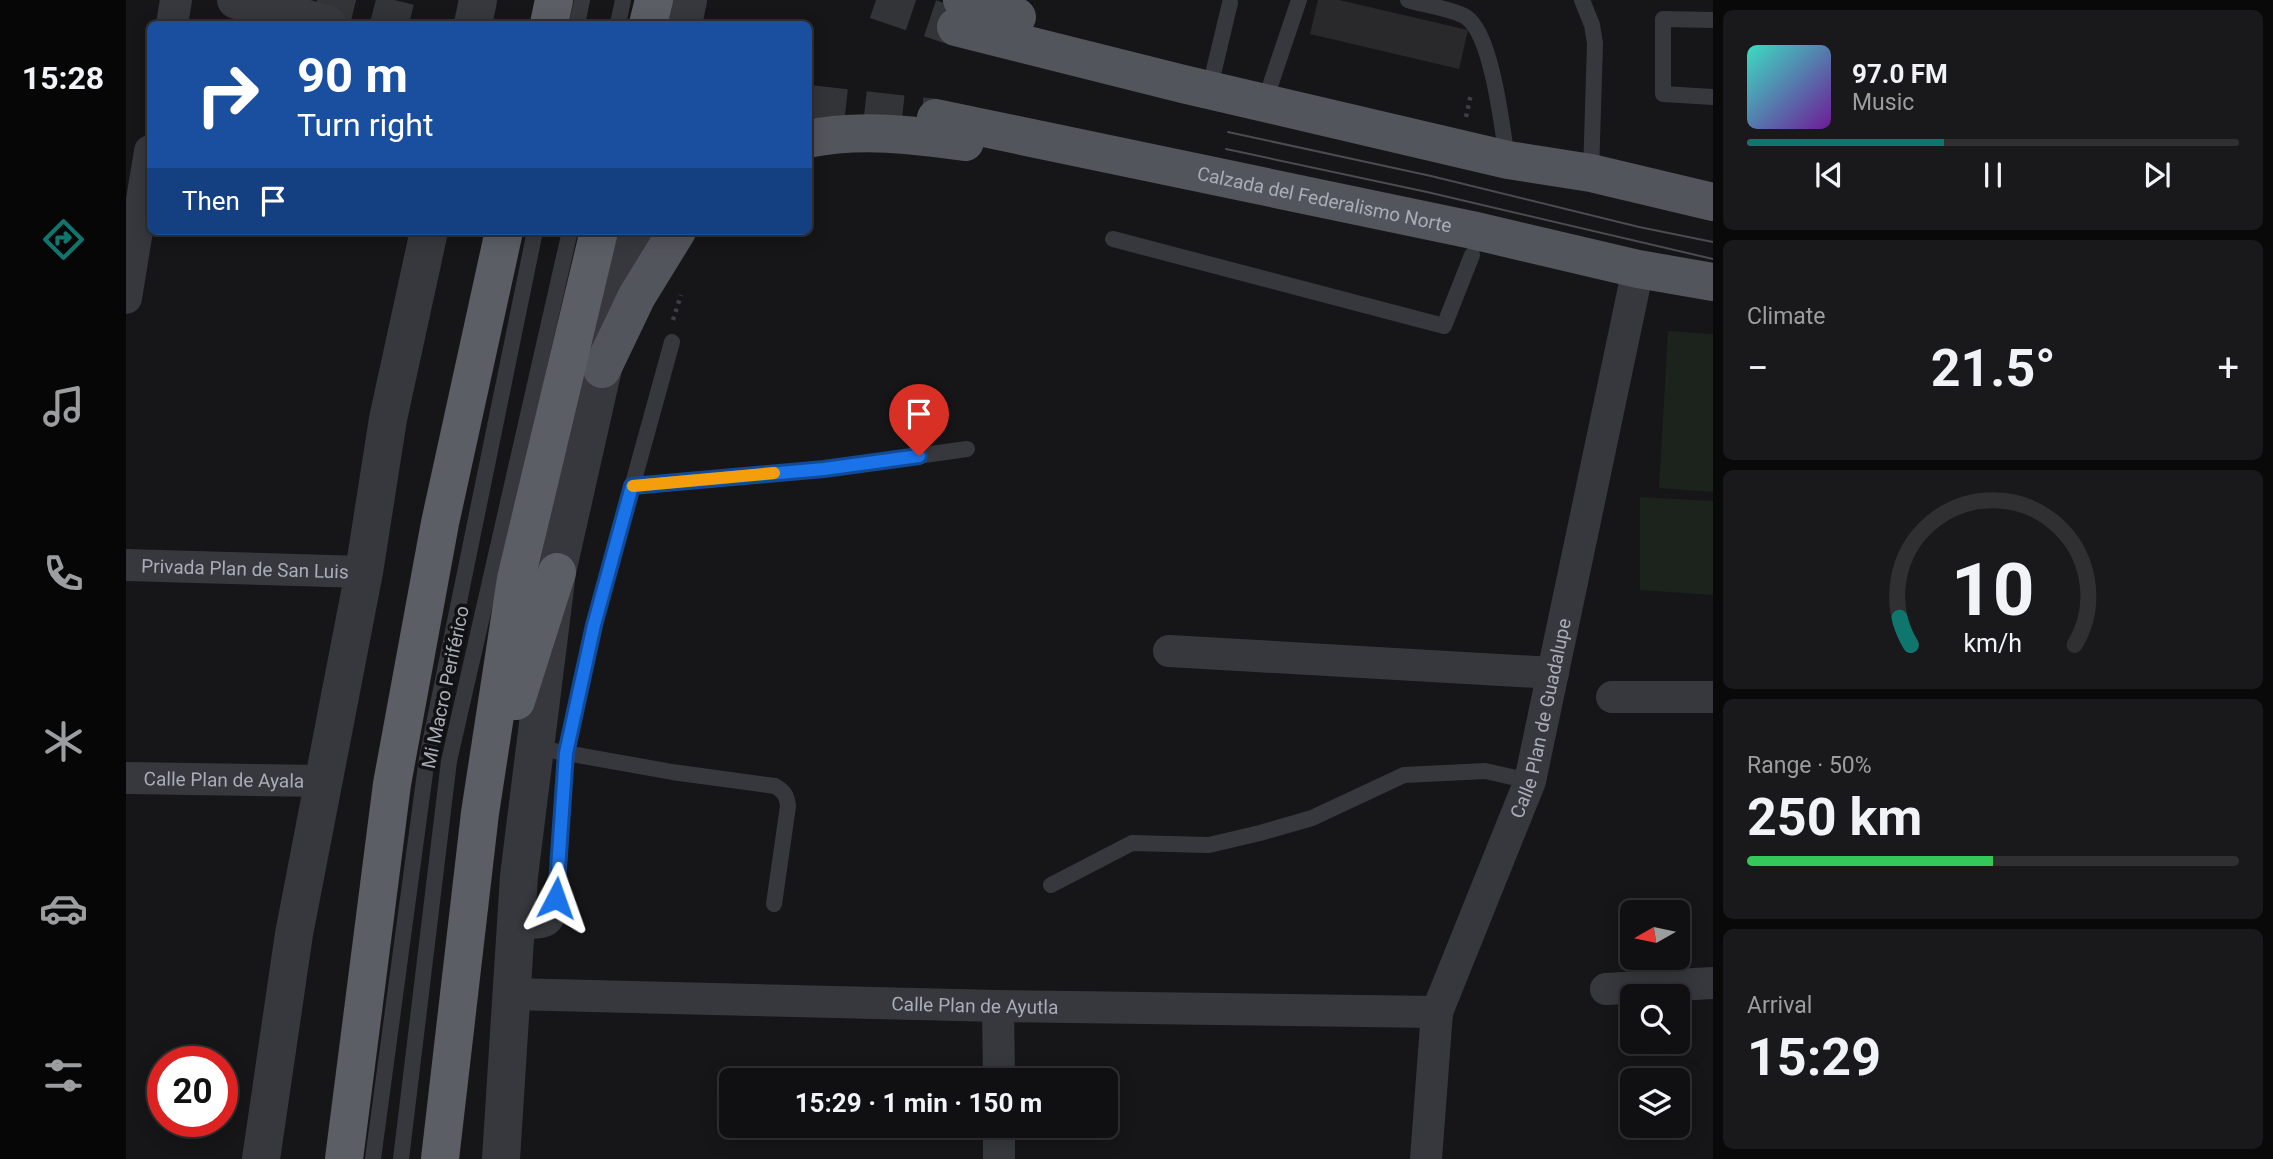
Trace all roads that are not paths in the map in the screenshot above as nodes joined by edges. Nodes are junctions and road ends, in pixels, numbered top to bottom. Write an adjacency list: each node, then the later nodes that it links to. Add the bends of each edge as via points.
1 (176, 0): 15 (street)
2 (236, 0): 16 (street)
3 (478, 0): 17 (street)
4 (554, 0): 18 (highway)
5 (582, 0): 19 (lane)
6 (623, 0): 20 (lane)
7 (654, 0): 21 (highway)
8 (688, 0): 22 (street)
9 (1299, 0): 24 (lane)
10 (1408, 0): 29 (lane, via 1465,17 1473,24 1493,75)
11 (1582, 0): 31 (lane, via 1595,43)
12 (1230, 4): 23 (lane)
13 (974, 9): 23 (main road); 28 (main road, via 1183,84)
14 (1713, 20): 25 (lane, via 1663,19 1663,94)
15 (172, 21)
16 (316, 21)
17 (474, 21)
18 (550, 21)
19 (578, 21)
20 (619, 21)
21 (650, 21)
22 (683, 21)
23 (1214, 70): 24 (main road)
24 (1271, 83): 28 (main road, via 1342,97)
25 (1713, 97)
26 (936, 118): 41 (main road, Calzada del Federalismo Norte)
27 (812, 139): 42 (main road, via 888,134 991,146)
28 (1454, 147): 29 (main road)
29 (1508, 160): 31 (main road)
30 (147, 168): 45 (street)
31 (1591, 173): 32 (main road)
32 (1713, 202)
33 (428, 235): 51 (street, via 388,419)
34 (503, 235): 72 (highway, via 440,523 392,784)
35 (534, 235): 73 (lane, Mi Macro Periférico, via 427,758)
36 (569, 235): 74 (lane, Mi Macro Periférico, via 449,761)
37 (598, 235): 61 (highway, via 516,579)
38 (633, 235): 47 (street)
39 (675, 235): 47 (main road, via 637,296)
40 (1113, 240): 42 (lane, via 1444,326)
41 (1535, 244): 42 (main road); 43 (main road, Calzada del Federalismo Norte)
42 (1472, 255)
43 (1638, 269): 44 (main road, Calzada del Federalismo Norte); 54 (street, Calle Plan de Guadalupe)
44 (1713, 282)
45 (126, 298)
46 (672, 342): 49 (lane)
47 (602, 369): 52 (street)
48 (967, 449): 49 (lane, via 824,469)
49 (632, 486): 57 (lane, via 594,625)
50 (126, 565): 51 (street, Privada Plan de San Luis)
51 (364, 572): 59 (street)
52 (557, 572): 57 (street); 61 (highway)
53 (1169, 651): 54 (street)
54 (1553, 673): 60 (street, Calle Plan de Guadalupe)
55 (1612, 697): 56 (street)
56 (1713, 697)
57 (550, 751): 63 (lane, via 780,789 788,806); 66 (street, via 519,876)
58 (126, 778): 59 (street, Calle Plan de Ayala)
59 (323, 781): 71 (street, via 294,934)
60 (1530, 782): 62 (lane, via 1485,771 1404,775 1312,818 1260,833 1209,845 1132,844); 68 (street, Calle Plan de Guadalupe)
61 (480, 813): 75 (highway)
62 (1051, 884)
63 (774, 904)
64 (1713, 983): 65 (street)
65 (1606, 989)
66 (510, 994): 67 (street, Calle Plan de Ayutla); 76 (street)
67 (998, 1006): 68 (street, Calle Plan de Ayutla); 69 (street)
68 (1437, 1012): 78 (street, Calle Plan de Guadalupe)
69 (999, 1068)
70 (999, 1138): 77 (street)
71 (261, 1159)
72 (344, 1159)
73 (373, 1159)
74 (401, 1159)
75 (440, 1159)
76 (501, 1159)
77 (999, 1159)
78 (1426, 1159)

